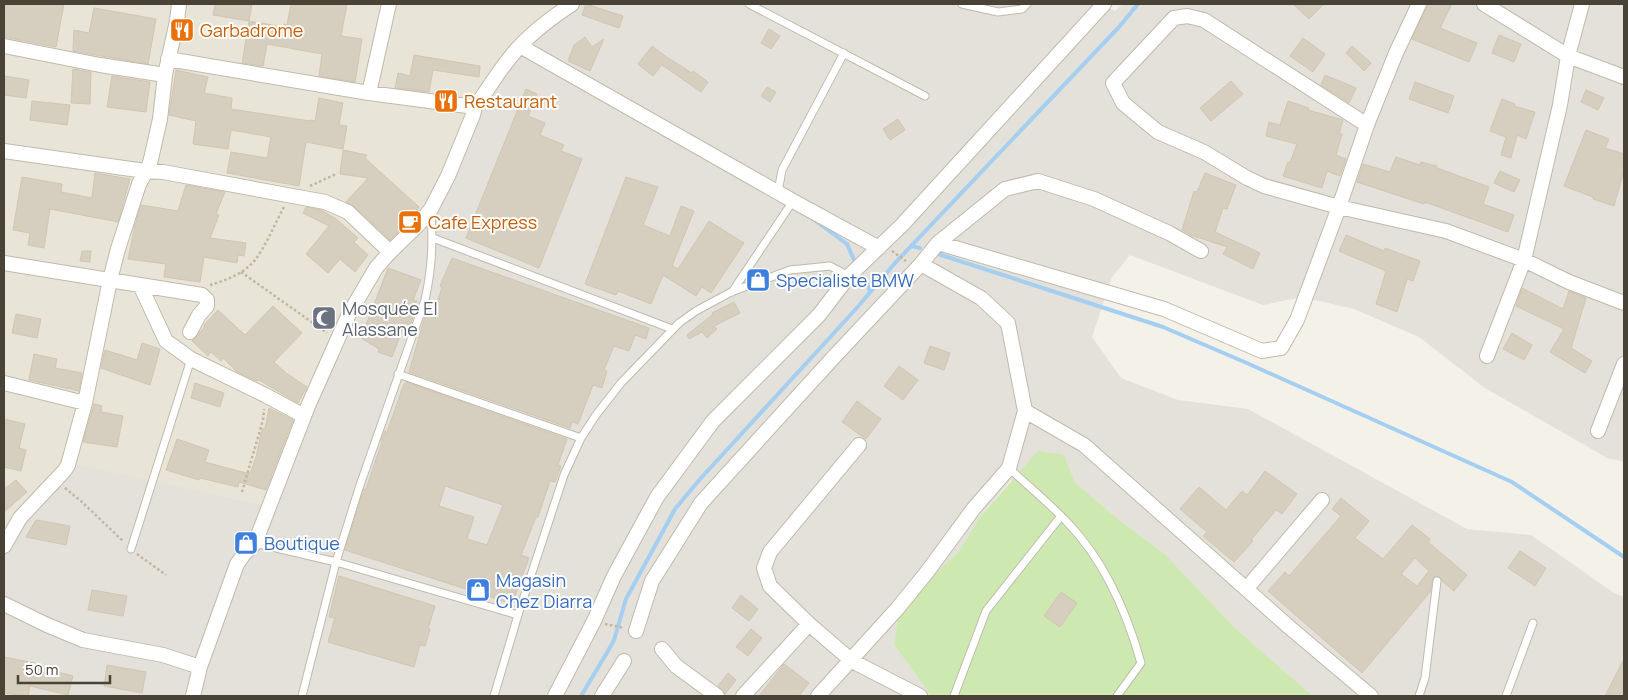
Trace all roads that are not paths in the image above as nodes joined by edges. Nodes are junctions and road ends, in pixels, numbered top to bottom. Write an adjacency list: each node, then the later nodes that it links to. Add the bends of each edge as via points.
1 (179, 4): 15 (street)
2 (389, 4): 18 (street)
3 (572, 4): 12 (street, via 544,23)
4 (749, 4): 13 (lane)
5 (962, 4): 6 (lane, via 998,12 1022,9)
6 (1027, 4)
7 (1104, 4): 30 (street, via 902,225)
8 (1419, 4): 21 (street)
9 (1484, 4): 14 (street)
10 (1582, 4): 14 (street)
11 (4, 46): 16 (street)
12 (520, 46): 20 (street); 24 (street)
13 (844, 53): 19 (lane); 24 (lane, via 782,170)
14 (1568, 56): 17 (street); 33 (street, via 1560,105)
15 (168, 59): 16 (street); 18 (street)
16 (165, 75): 23 (street, via 160,119)
17 (1624, 78)
18 (369, 93): 20 (street)
19 (925, 96)
20 (475, 107): 27 (street)
21 (1367, 125): 26 (street); 26 (street, via 1204,20 1187,16 1174,18 1113,83 1123,103 1158,132 1204,152 1264,186)
22 (4, 151): 23 (street)
23 (145, 171): 32 (street, via 325,202 354,216); 37 (street, via 138,184)
24 (778, 193): 25 (street)
25 (793, 201): 30 (street); 39 (lane)
26 (1339, 208): 29 (street, via 1297,320 1281,348 1262,351 1164,309); 33 (street, via 1446,231)
27 (431, 210): 28 (lane); 32 (street)
28 (433, 238): 41 (lane); 46 (lane, via 425,300)
29 (938, 243): 31 (street, via 1005,189 1038,181 1094,199); 35 (street)
30 (884, 249): 36 (street)
31 (1201, 251)
32 (390, 252): 50 (street, via 362,289)
33 (1524, 260): 40 (street); 43 (street)
34 (4, 263): 37 (street)
35 (914, 263): 49 (street, via 981,298 1008,323); 67 (street, via 701,503 652,581)
36 (849, 276): 39 (lane, via 830,266 790,270); 75 (street, via 819,315 713,421 657,497)
37 (110, 280): 38 (street); 48 (street)
38 (140, 285): 42 (street, via 206,297 207,306); 44 (street, via 166,341)
39 (731, 292): 41 (lane)
40 (1624, 303)
41 (672, 329): 52 (lane, via 621,382)
42 (190, 332)
43 (1487, 356)
44 (191, 359): 50 (street); 59 (lane)
45 (1624, 364): 51 (street)
46 (398, 374): 52 (lane); 60 (lane)
47 (4, 383): 48 (street)
48 (85, 403): 58 (street, via 68,465 20,518)
49 (1025, 411): 54 (street); 62 (street, via 1084,445)
50 (304, 416): 57 (street)
51 (1598, 431)
52 (582, 438): 64 (lane, via 564,475)
53 (859, 445): 66 (street, via 770,552 764,568 770,586)
54 (1009, 468): 56 (lane); 69 (street)
55 (1322, 500): 62 (street)
56 (1061, 516): 81 (lane, via 986,611); 82 (lane, via 1093,555 1132,632 1140,663)
57 (254, 543): 60 (lane); 71 (street, via 237,564)
58 (4, 546)
59 (131, 549)
60 (336, 562): 64 (lane); 73 (lane)
61 (1437, 581): 84 (lane, via 1425,678)
62 (1247, 588): 83 (street)
63 (4, 604): 71 (street, via 83,640 163,655)
64 (518, 615): 74 (lane)
65 (1533, 623): 85 (lane)
66 (809, 624): 69 (street); 78 (street)
67 (632, 630)
68 (662, 649): 77 (street, via 676,666)
69 (852, 660): 79 (street); 80 (street)
70 (624, 661): 76 (street)
71 (200, 667): 72 (street)
72 (193, 696)
73 (302, 696)
74 (494, 696)
75 (555, 696)
76 (602, 696)
77 (717, 696)
78 (743, 696)
79 (818, 696)
80 (920, 696)
81 (954, 696)
82 (1116, 696)
83 (1371, 696)
84 (1419, 696)
85 (1506, 696)

